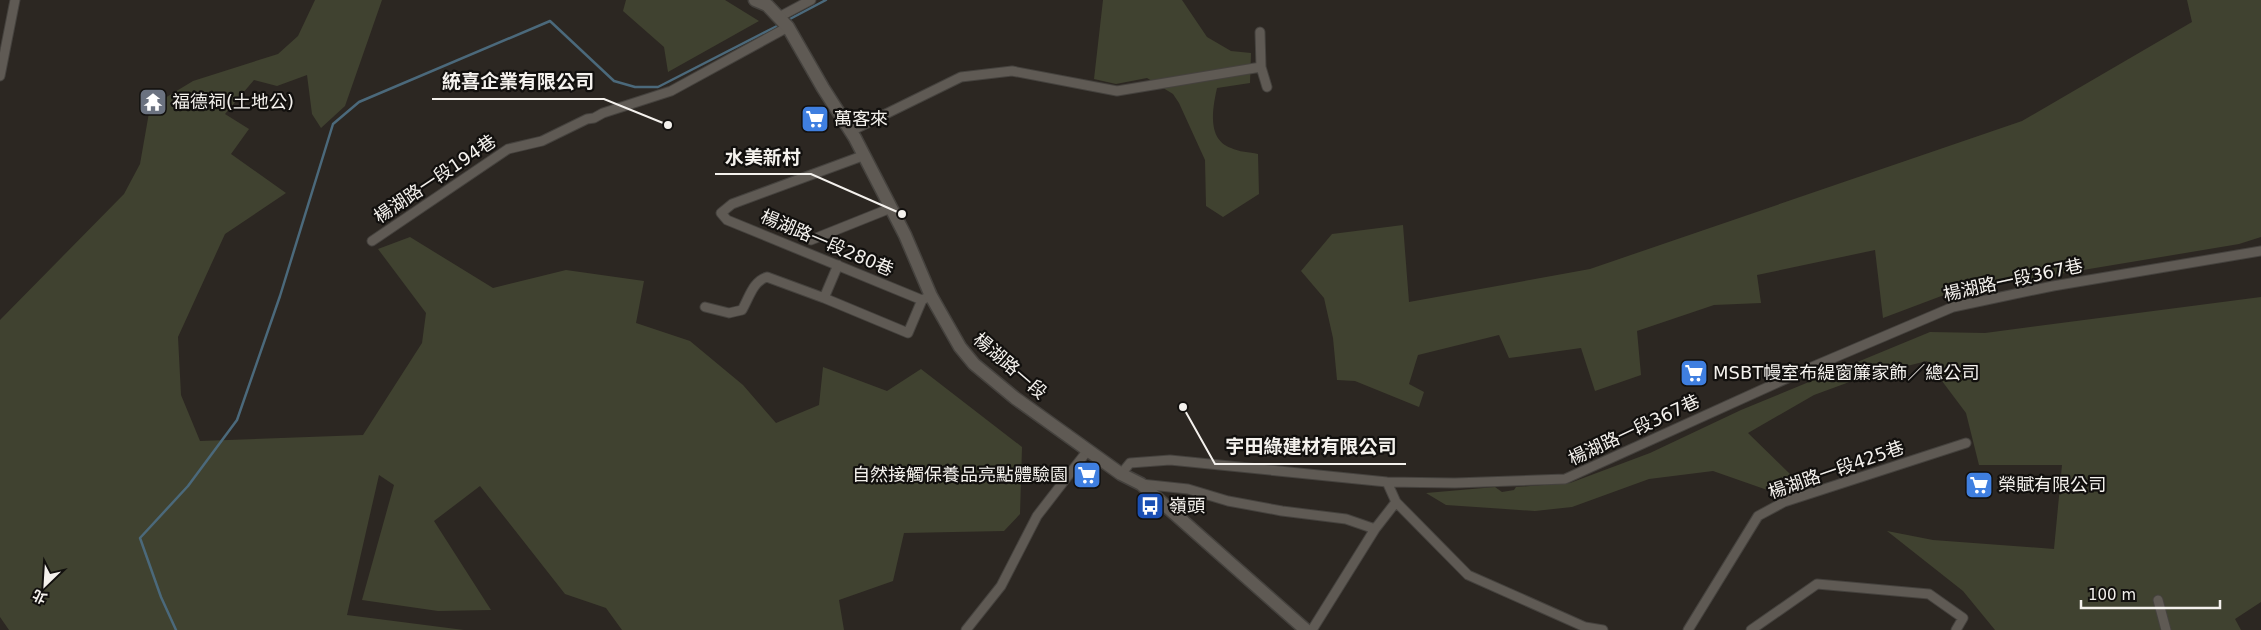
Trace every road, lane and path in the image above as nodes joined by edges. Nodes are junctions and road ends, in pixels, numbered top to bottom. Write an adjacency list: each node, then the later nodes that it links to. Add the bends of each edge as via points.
1 (15, 0): 7 (street)
2 (755, 0): 4 (street, 楊湖路一段, via 767,5)
3 (811, 0): 4 (street, 楊湖路一段194巷)
4 (783, 22): 9 (street, 楊湖路一段); 12 (street, 楊湖路一段194巷, via 671,91 587,119 542,141 508,149)
5 (1260, 32): 6 (street)
6 (1261, 67): 8 (street); 9 (street, via 1117,91 1012,71 961,77)
7 (0, 76)
8 (1267, 87)
9 (850, 131): 10 (street, 楊湖路一段)
10 (864, 155): 11 (street, 楊湖路一段); 15 (street, 楊湖路一段280巷, via 732,204 721,213 727,220)
11 (891, 208): 13 (street); 17 (street, 楊湖路一段)
12 (372, 240)
13 (811, 240)
14 (2261, 251): 22 (street, 楊湖路一段367巷, via 2053,286 1953,307 1775,383 1565,480)
15 (838, 266): 16 (street); 17 (street, 楊湖路一段280巷)
16 (824, 298): 17 (street, via 908,333); 18 (street, via 767,277 754,286 742,310 729,313)
17 (927, 298): 20 (street, 楊湖路一段, via 974,364)
18 (704, 307)
19 (1966, 443): 31 (street, 楊湖路一段425巷, via 1784,502 1758,516)
20 (1088, 450): 21 (street, 楊湖路一段); 27 (street, via 1038,516 1001,586)
21 (1121, 474): 22 (street, 楊湖路一段367巷, via 1130,463 1170,460); 23 (street, 楊湖路一段)
22 (1387, 482): 24 (street)
23 (1141, 484): 25 (street, via 1188,489 1228,501 1346,519); 28 (street, 楊湖路一段)
24 (1396, 502): 25 (street); 30 (street, via 1468,575 1585,627)
25 (1375, 529): 29 (street)
26 (2158, 600): 34 (street)
27 (966, 630)
28 (1306, 630)
29 (1312, 630)
30 (1603, 630)
31 (1688, 630)
32 (1751, 630): 33 (street, via 1816,584 1930,594 1963,618)
33 (1956, 630)
34 (2166, 630)

